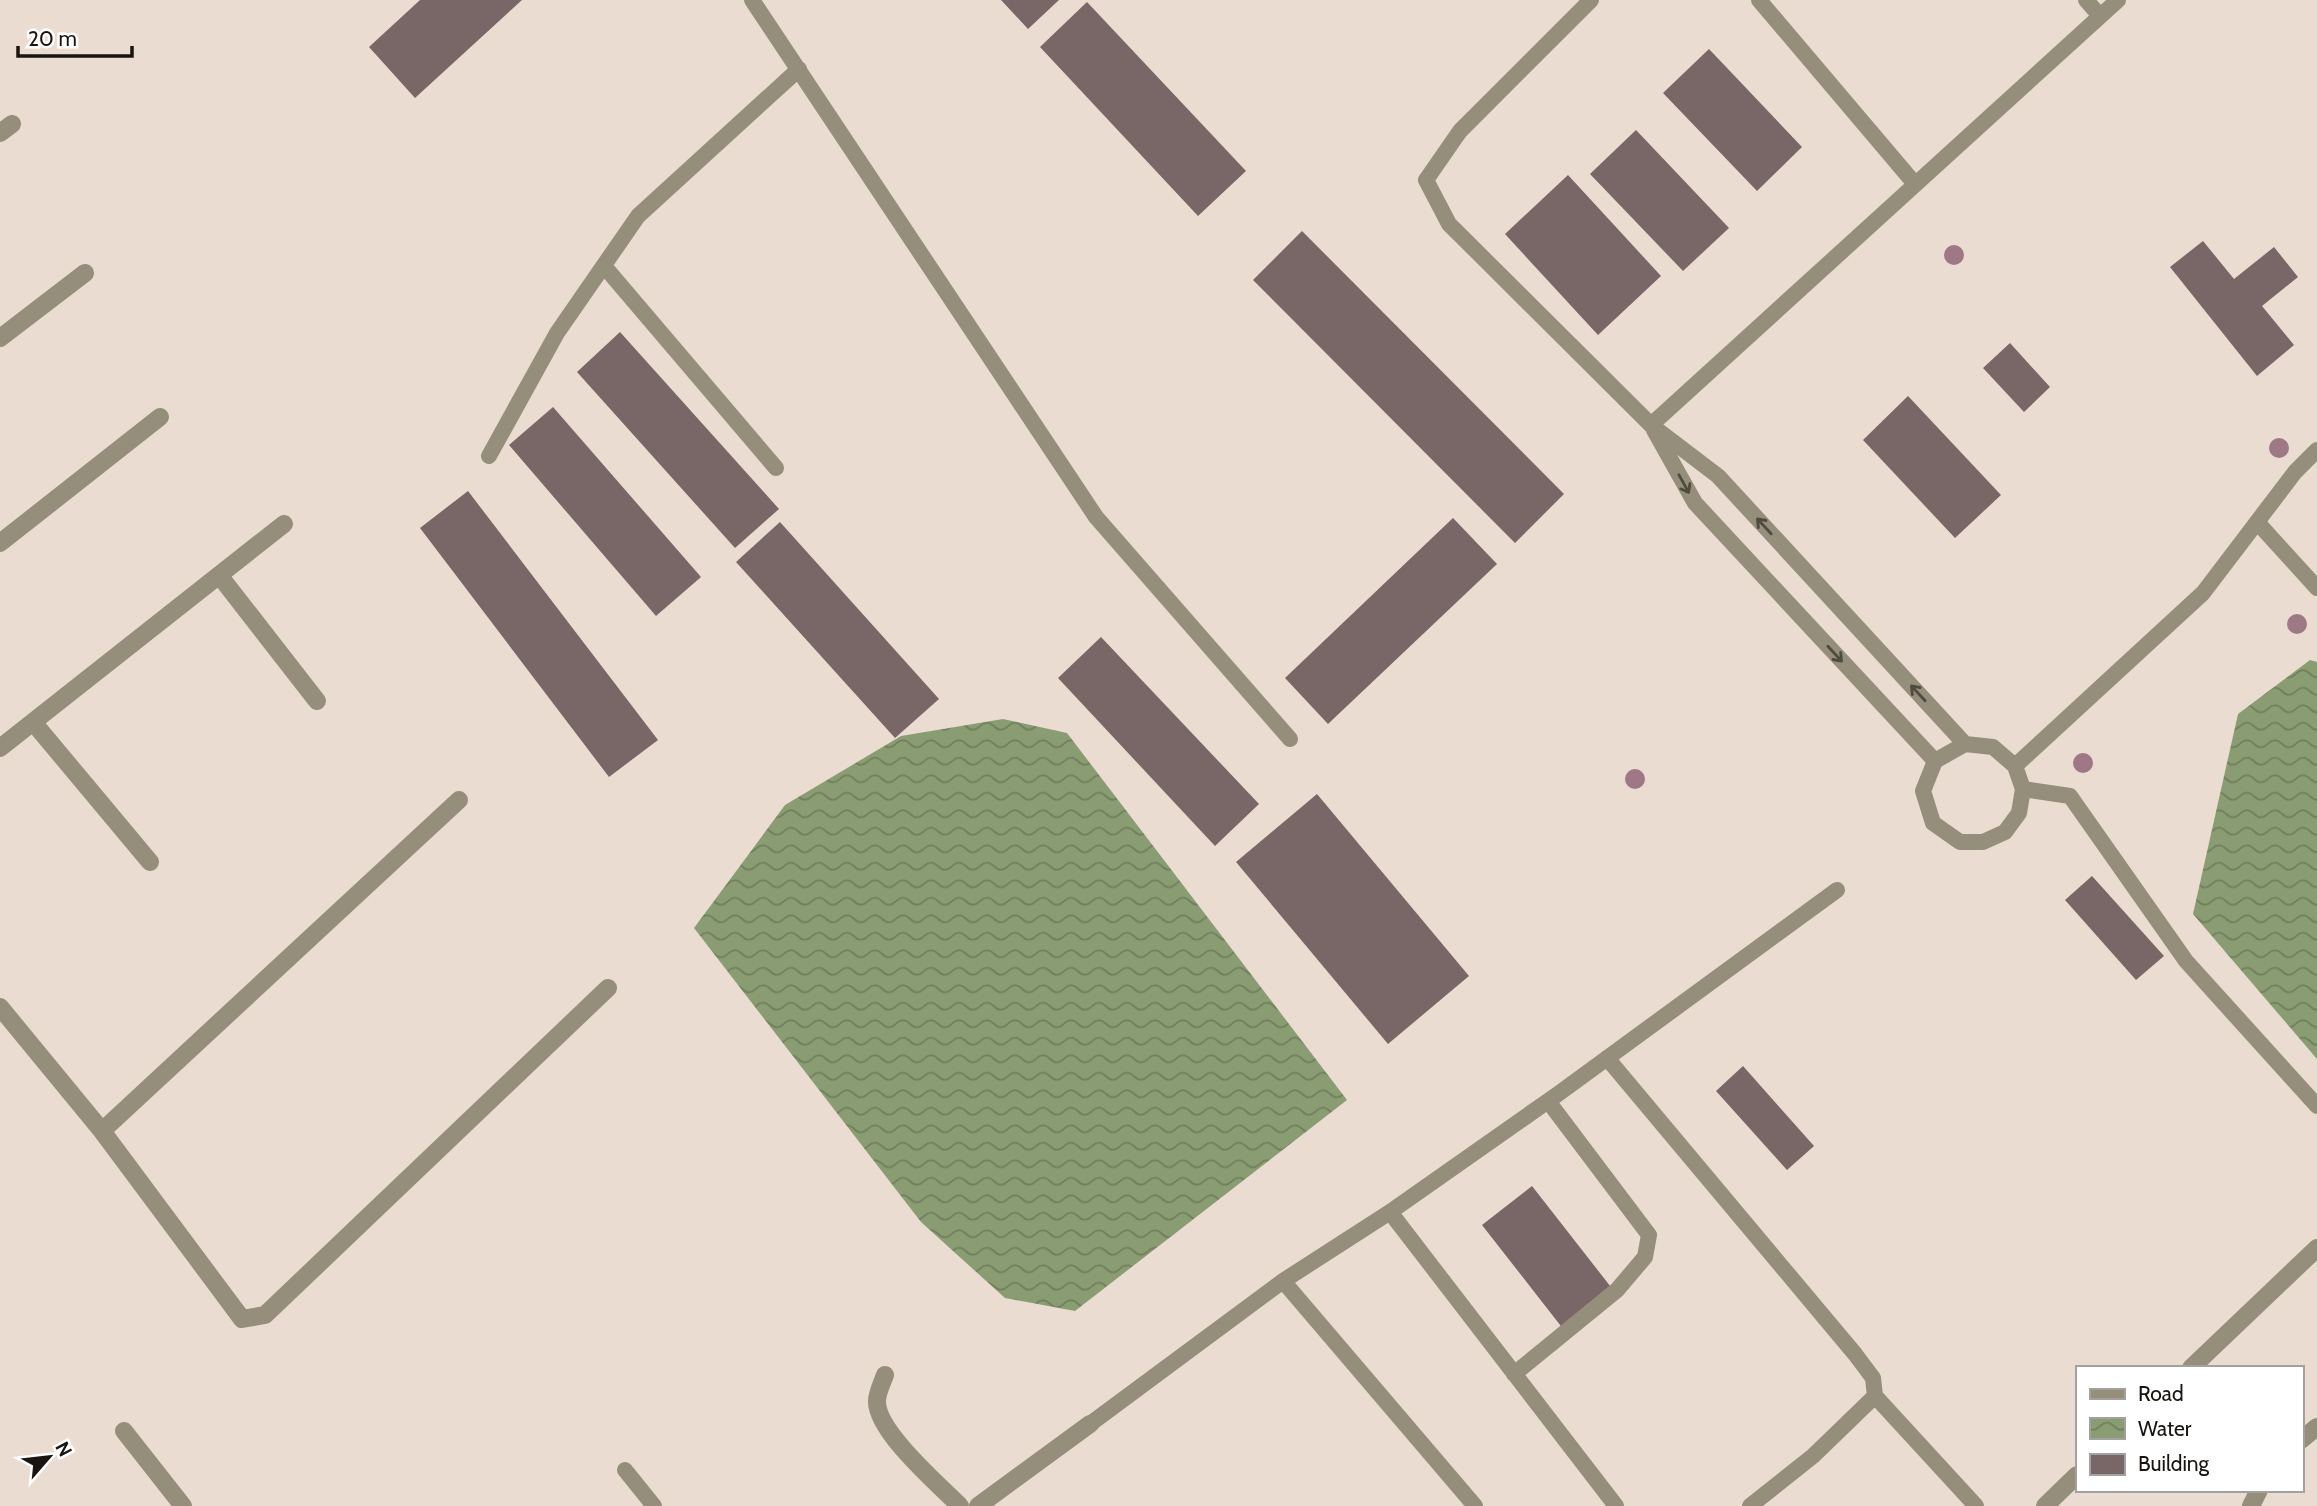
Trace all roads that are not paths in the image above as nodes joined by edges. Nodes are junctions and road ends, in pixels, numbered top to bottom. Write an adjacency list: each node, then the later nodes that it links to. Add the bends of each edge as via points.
1 (752, 0): 7 (lane)
2 (1591, 0): 13 (lane, via 1460,131 1426,180 1449,224)
3 (1759, 0): 8 (lane)
4 (2086, 0): 6 (lane)
5 (2118, 0): 6 (lane)
6 (2100, 16): 8 (lane)
7 (799, 69): 9 (lane, via 638,216); 24 (lane, via 1096,517)
8 (1915, 184): 13 (lane)
9 (604, 266): 15 (lane, via 557,333); 16 (lane)
10 (85, 273): 11 (street)
11 (0, 338)
12 (160, 417): 19 (street)
13 (1651, 425): 25 (lane, one-way to 13, via 1718,476); 27 (lane, one-way to 27, via 1695,503)
14 (2317, 450): 17 (lane)
15 (489, 456)
16 (776, 468)
17 (2257, 522): 21 (lane); 28 (lane, via 2203,593)
18 (284, 524): 20 (street)
19 (0, 543)
20 (219, 575): 22 (street); 23 (street)
21 (2317, 588)
22 (317, 702)
23 (33, 722): 26 (street); 31 (street)
24 (1290, 739)
25 (1965, 744): 27 (lane); 28 (lane, via 1993,747)
26 (0, 748)
27 (1935, 761): 29 (lane, via 1923,791 1933,823 1960,842 1983,842 2006,832 2019,813)
28 (2015, 766): 29 (lane)
29 (2023, 789): 37 (lane, via 2070,796 2186,961)
30 (459, 800): 38 (street)
31 (150, 862)
32 (1837, 890): 35 (lane)
33 (608, 988): 38 (street, via 265,1315 242,1319)
34 (0, 1007): 38 (street)
35 (1607, 1058): 36 (lane); 45 (lane, via 1855,1354 1872,1378)
36 (1548, 1101): 39 (lane); 43 (lane, via 1649,1235 1645,1256 1617,1290)
37 (2317, 1106)
38 (102, 1131)
39 (1390, 1212): 41 (lane); 43 (lane)
40 (2317, 1248): 42 (street)
41 (1283, 1281): 46 (lane); 56 (lane)
42 (2193, 1366)
43 (1514, 1374): 57 (lane)
44 (885, 1375): 54 (street, via 876,1402 886,1428)
45 (1875, 1396): 58 (lane); 59 (lane)
46 (1090, 1424): 55 (street)
47 (2317, 1427): 49 (street)
48 (124, 1431): 52 (street)
49 (2303, 1438)
50 (625, 1470): 53 (lane)
51 (2076, 1476): 60 (street)
52 (183, 1506)
53 (654, 1506)
54 (960, 1506)
55 (978, 1506)
56 (1475, 1506)
57 (1616, 1506)
58 (1750, 1506)
59 (1976, 1506)
60 (2045, 1506)

